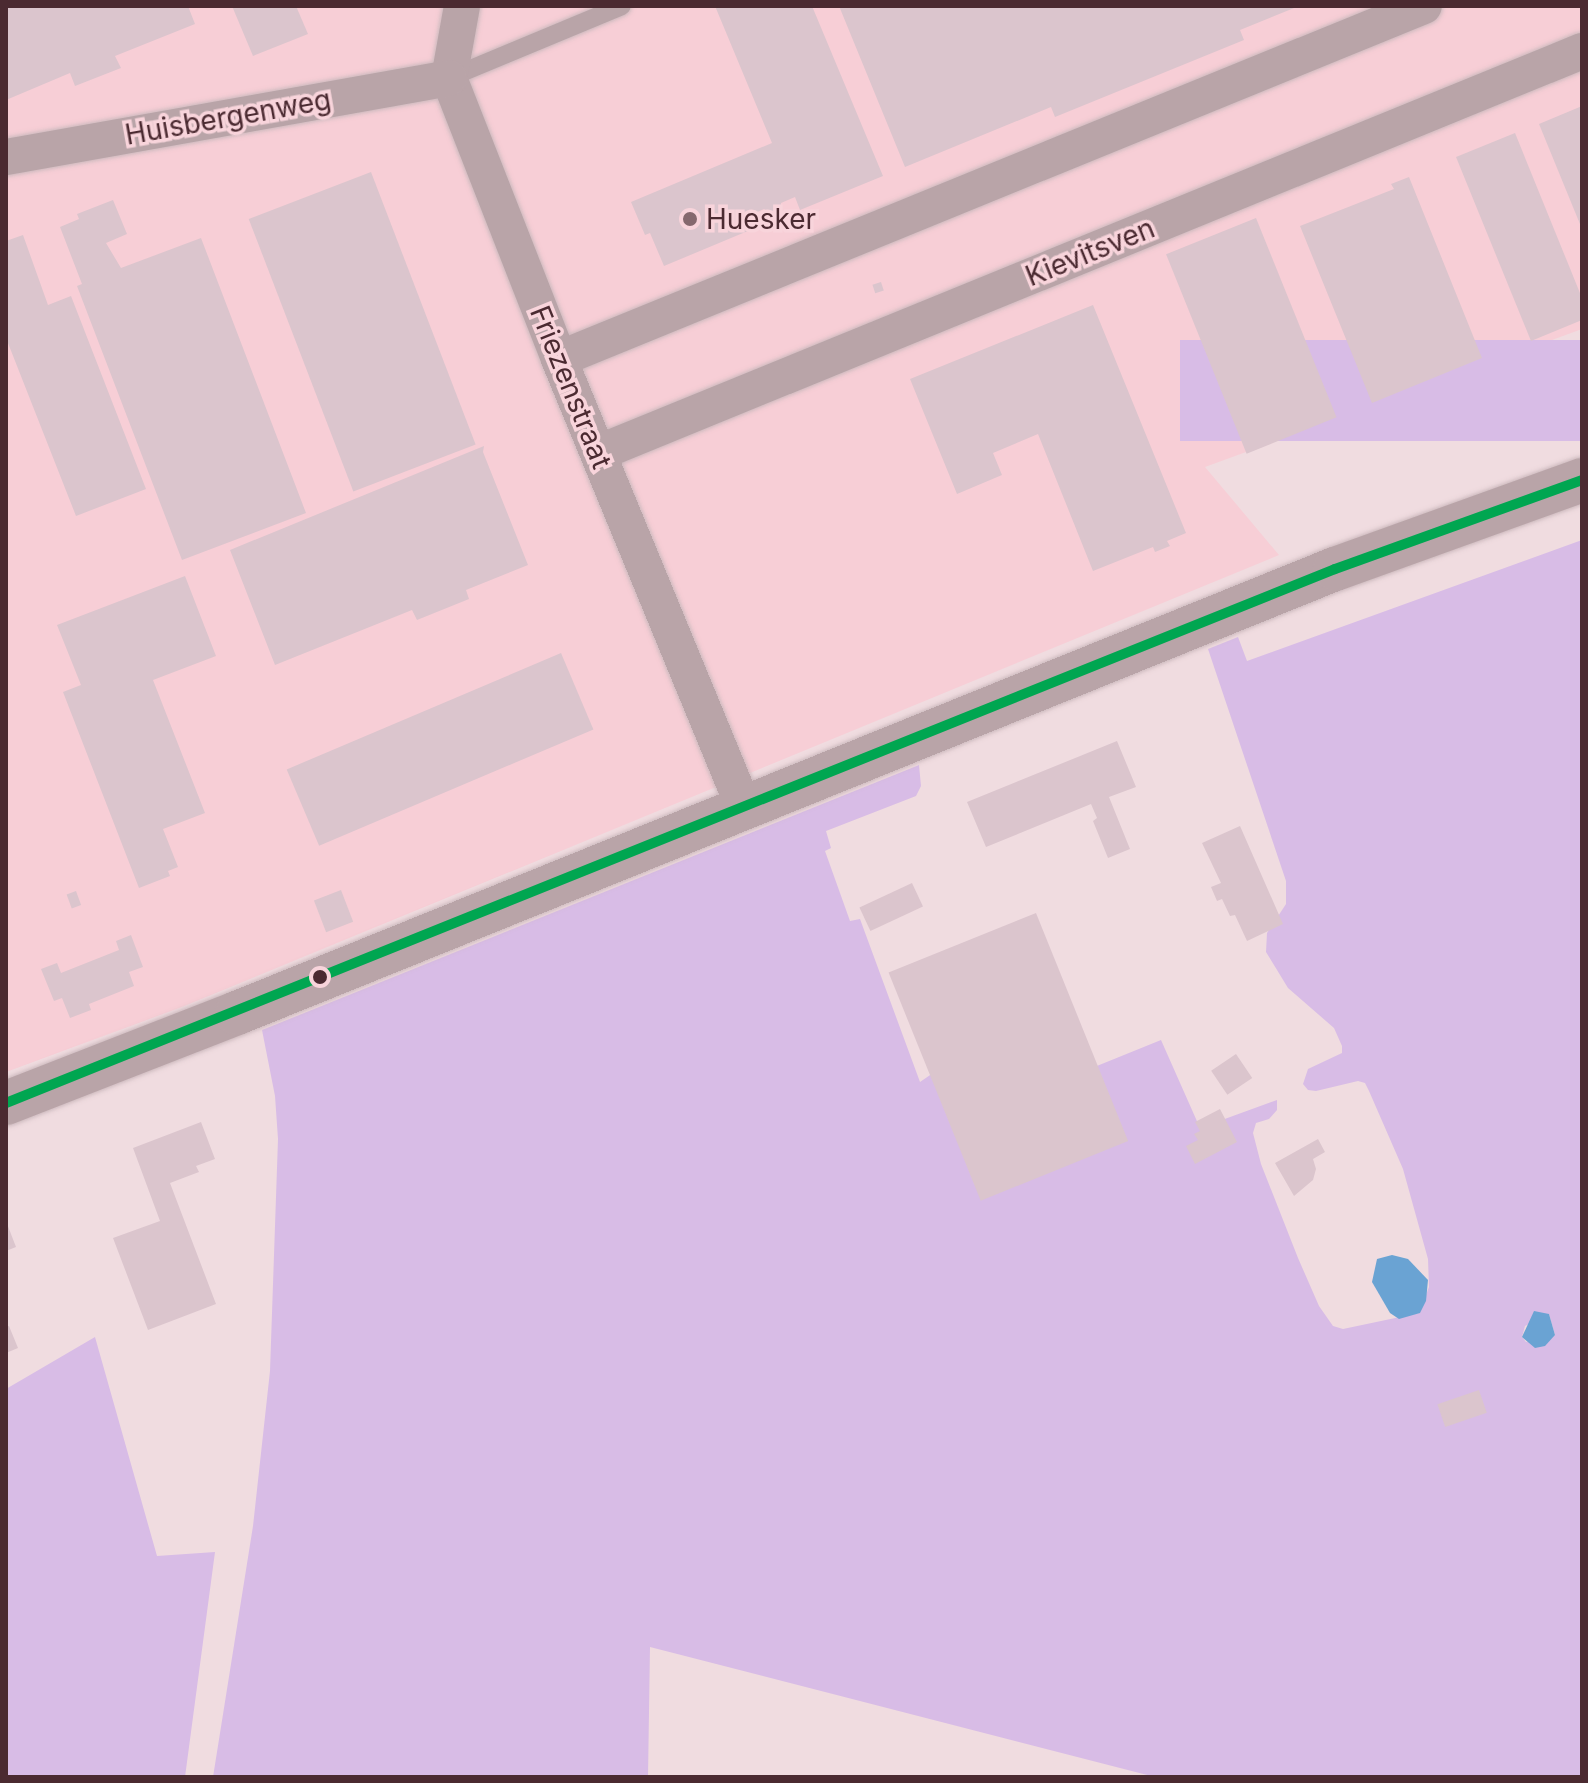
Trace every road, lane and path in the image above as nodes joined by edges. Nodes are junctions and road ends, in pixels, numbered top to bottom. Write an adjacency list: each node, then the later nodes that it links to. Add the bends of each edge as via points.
1 (462, 6): 5 (street)
2 (622, 6): 5 (lane)
3 (1424, 6): 7 (street)
4 (1582, 51): 8 (street, Kievitsven)
5 (449, 78): 6 (street, Huisbergenweg); 7 (street, Friezenstraat)
6 (6, 157)
7 (559, 359): 8 (street, Friezenstraat)
8 (598, 453): 10 (street, Friezenstraat)
9 (1582, 480): 10 (street, via 1335,569)
10 (743, 806): 11 (street)
11 (6, 1103)

